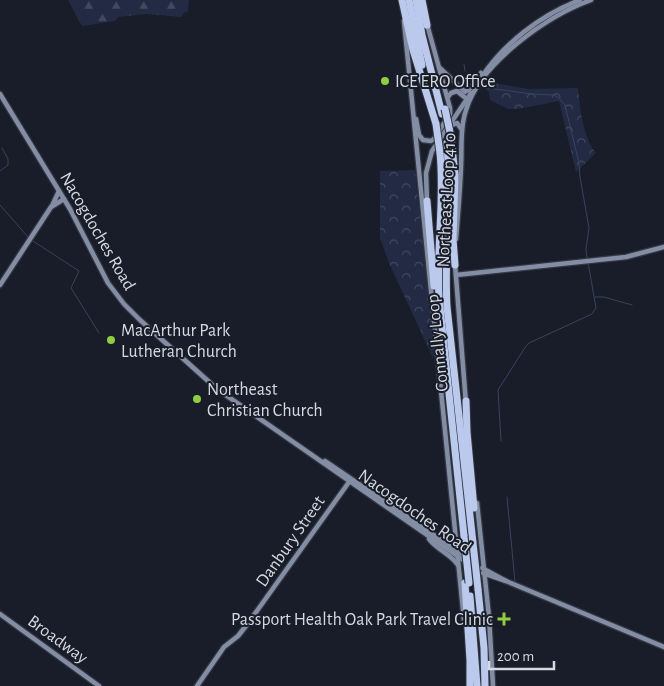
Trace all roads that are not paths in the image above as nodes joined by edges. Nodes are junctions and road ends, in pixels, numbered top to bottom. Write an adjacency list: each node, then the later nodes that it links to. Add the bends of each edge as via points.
1 (402, 0): 14 (main road, Northeast Loop 410); 15 (highway, via 409,36)
2 (409, 0): 15 (highway, Connally Loop)
3 (416, 0): 18 (highway, bridge, via 426,51 439,86)
4 (423, 0): 7 (highway)
5 (580, 0): 8 (main road, via 536,24)
6 (591, 0): 13 (main road, via 558,14 528,35 492,69)
7 (427, 24): 9 (main road)
8 (497, 57): 10 (main road, via 486,66 469,90); 13 (main road)
9 (439, 67): 10 (main road); 12 (main road)
10 (464, 91): 13 (main road)
11 (0, 94): 19 (main road, Nacogdoches Road)
12 (448, 97): 13 (main road, via 457,91); 14 (main road, via 450,114 431,141 423,140 419,135)
13 (469, 99): 16 (main road); 17 (main road, Northeast Loop 410)
14 (412, 101): 24 (main road, Northeast Loop 410)
15 (436, 124): 28 (highway, Connally Loop, bridge, via 442,193 438,278)
16 (447, 128): 17 (main road, via 457,123); 21 (main road, via 428,161)
17 (462, 132): 25 (main road, Northeast Loop 410)
18 (449, 140): 25 (highway, via 455,175); 35 (highway, Connally Loop, via 447,307)
19 (59, 191): 20 (main road, Nacogdoches Road); 22 (main road)
20 (64, 199): 22 (main road); 30 (main road, Nacogdoches Road, via 108,283 124,304 217,389)
21 (427, 201): 24 (main road); 28 (highway)
22 (52, 206): 27 (main road)
23 (664, 247): 26 (main road, via 626,257)
24 (427, 259): 33 (main road, Northeast Loop 410)
25 (455, 265): 26 (main road, Northeast Loop 410)
26 (456, 275): 29 (main road, Northeast Loop 410)
27 (0, 285)
28 (444, 348): 33 (highway, Connally Loop)
29 (466, 401): 35 (highway, via 474,509); 36 (main road, Northeast Loop 410)
30 (312, 455): 31 (main road, Nacogdoches Road); 34 (main road, Nacogdoches Road)
31 (349, 482): 32 (main road, Nacogdoches Road); 48 (main road, Danbury Street, via 249,622 224,647)
32 (428, 537): 37 (main road, Nacogdoches Road); 38 (main road)
33 (459, 538): 34 (main road); 36 (main road, via 462,549 476,557); 37 (highway, Connally Loop, bridge)
34 (445, 544): 37 (main road, Nacogdoches Road)
35 (473, 544): 51 (highway, Connally Loop, bridge)
36 (482, 552): 39 (main road, Northeast Loop 410)
37 (461, 555): 38 (main road); 39 (main road, Nacogdoches Road); 43 (highway, Connally Loop, bridge)
38 (459, 566): 40 (main road)
39 (484, 571): 41 (main road, Nacogdoches Road); 42 (main road, Nacogdoches Road); 44 (main road, Northeast Loop 410)
40 (460, 574): 44 (main road, via 465,569 480,578); 49 (main road)
41 (496, 578): 42 (main road, Nacogdoches Road); 44 (main road)
42 (506, 581): 46 (main road, Nacogdoches Road)
43 (467, 583): 49 (highway); 50 (highway, Connally Loop)
44 (485, 586): 52 (main road, Northeast Loop 410)
45 (0, 614): 47 (main road, Broadway)
46 (664, 647)
47 (99, 686)
48 (197, 686)
49 (470, 686)
50 (478, 686)
51 (485, 686)
52 (493, 686)

